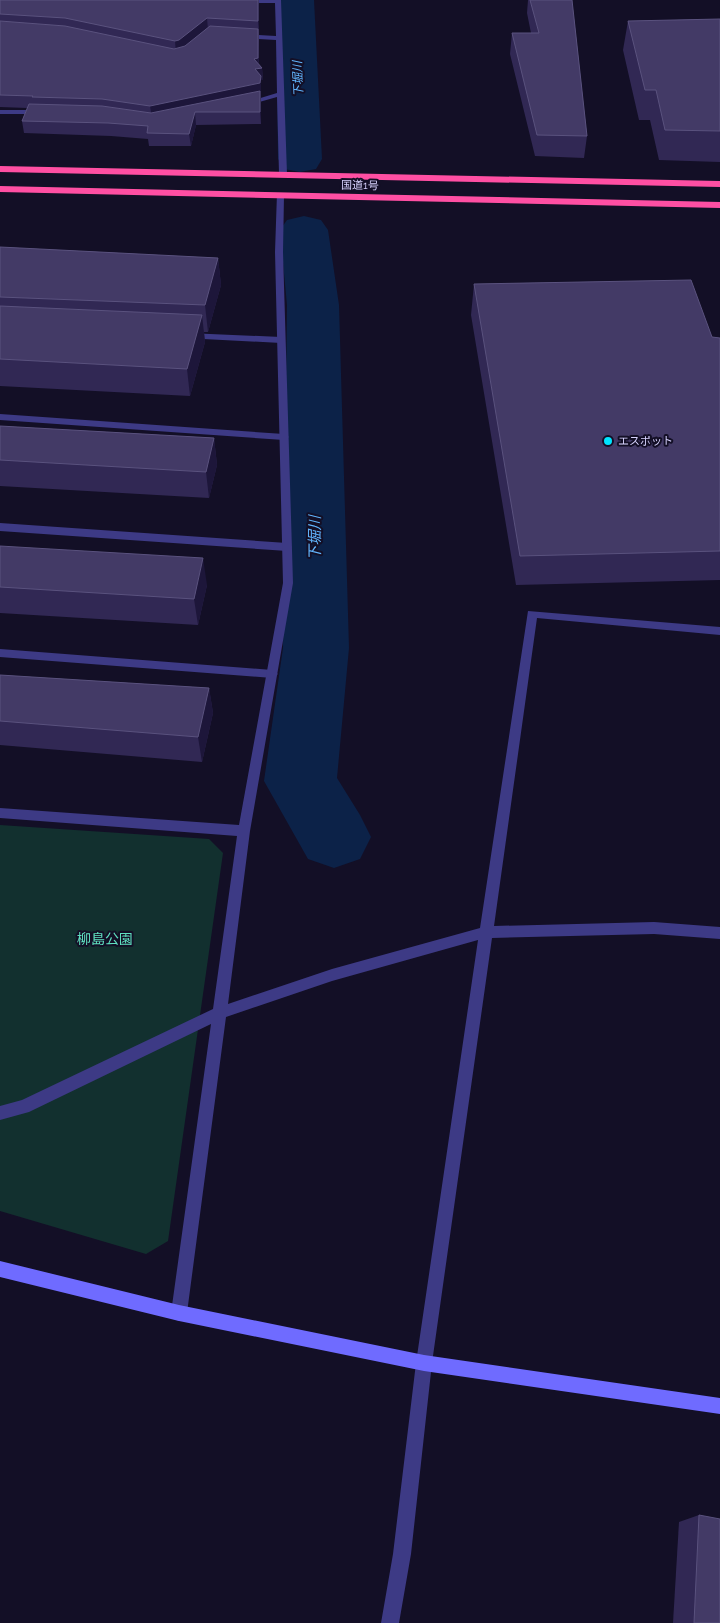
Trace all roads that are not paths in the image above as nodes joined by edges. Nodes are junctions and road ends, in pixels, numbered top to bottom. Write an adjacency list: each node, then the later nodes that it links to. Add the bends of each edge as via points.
1 (278, 0): 2 (street); 4 (street)
2 (238, 2)
3 (235, 36): 4 (street)
4 (279, 38): 5 (street)
5 (281, 94): 6 (street); 10 (street)
6 (235, 106)
7 (0, 112): 8 (street)
8 (50, 112)
9 (0, 169): 10 (highway, 国道1号)
10 (283, 174): 11 (highway, 国道1号)
11 (720, 184)
12 (0, 189): 13 (highway, 国道1号)
13 (280, 195): 14 (highway, 国道1号); 16 (street)
14 (720, 205)
15 (172, 335): 16 (street)
16 (281, 340): 18 (street)
17 (0, 417): 18 (street)
18 (284, 437): 20 (street)
19 (0, 526): 20 (street)
20 (287, 547): 23 (street, via 288,582)
21 (720, 631): 26 (street, via 532,614)
22 (0, 653): 23 (street)
23 (272, 674): 25 (street)
24 (0, 813): 25 (street)
25 (244, 831): 28 (street)
26 (486, 932): 27 (street, via 654,928); 28 (street, via 332,975); 32 (street)
27 (720, 934)
28 (219, 1013): 29 (street, via 24,1107); 31 (street)
29 (0, 1113)
30 (0, 1269): 31 (street)
31 (179, 1312): 32 (street)
32 (424, 1363): 33 (street); 34 (street, via 402,1554)
33 (720, 1406)
34 (390, 1623)

